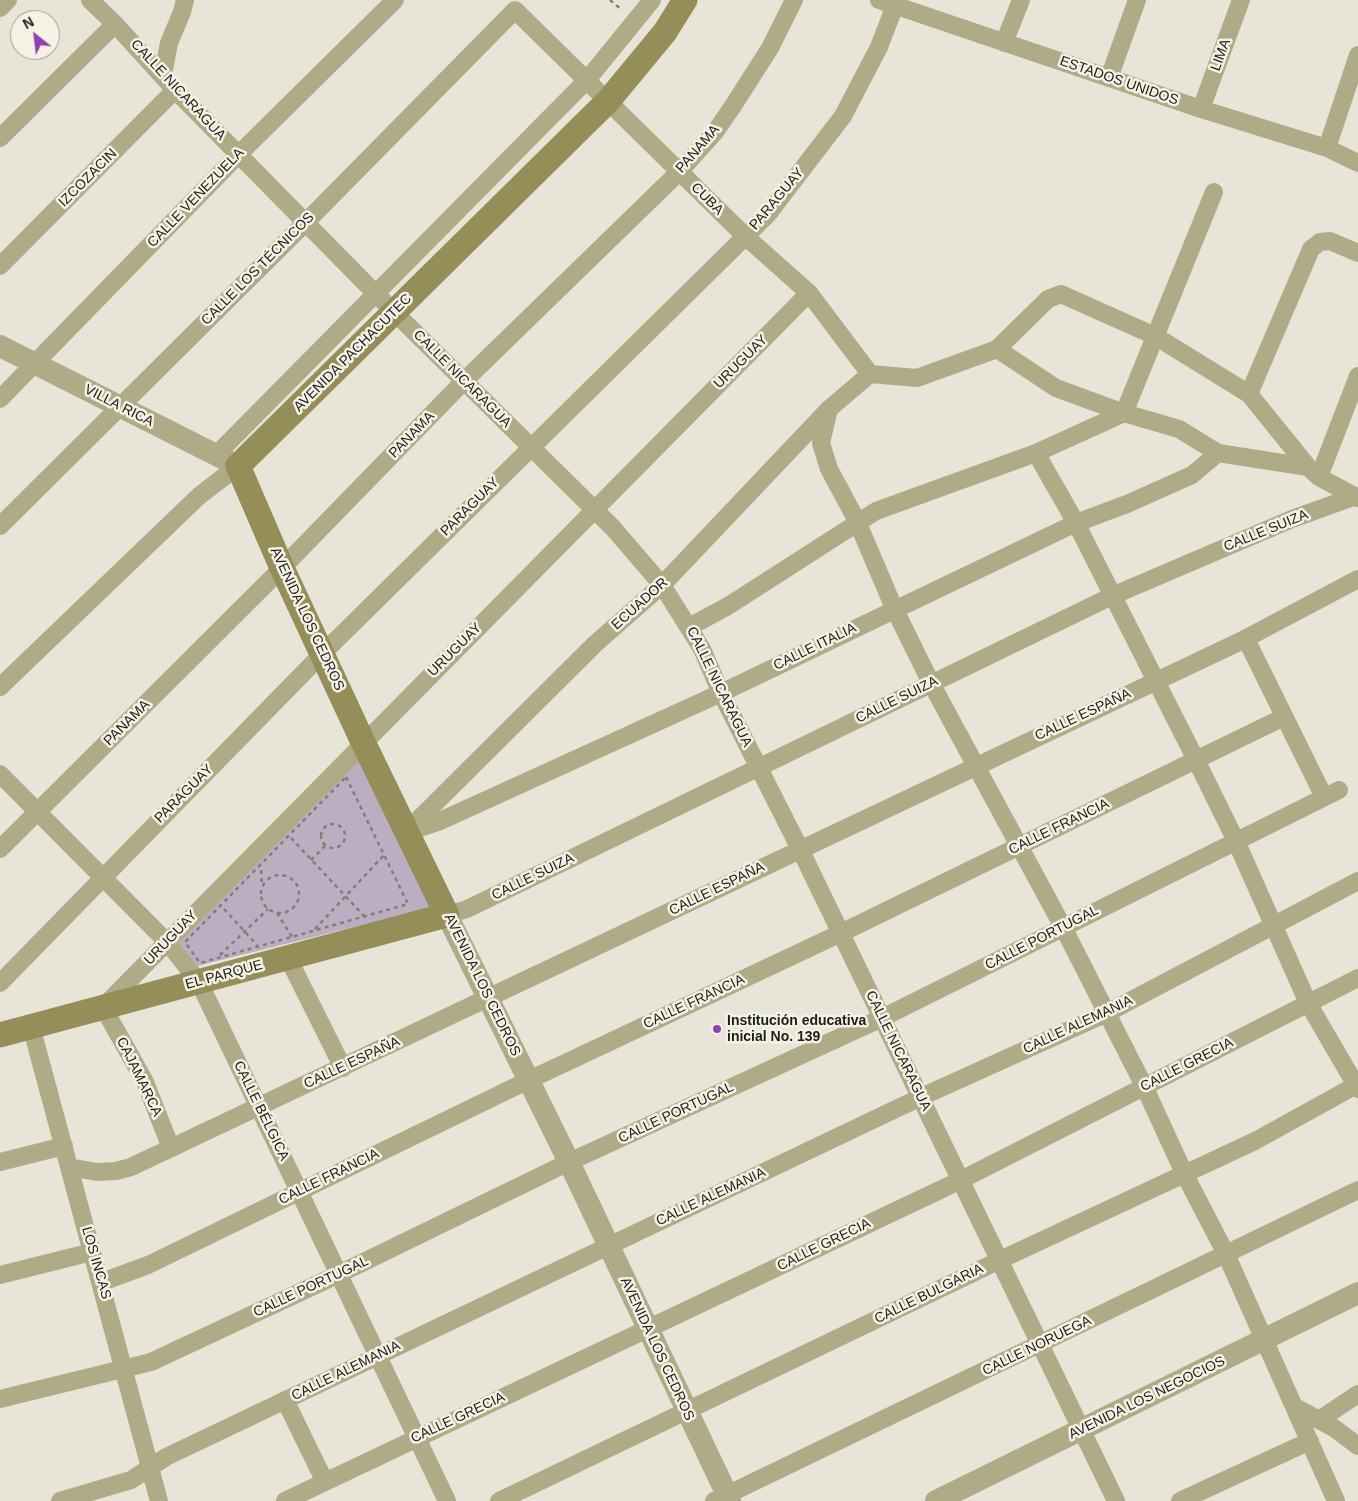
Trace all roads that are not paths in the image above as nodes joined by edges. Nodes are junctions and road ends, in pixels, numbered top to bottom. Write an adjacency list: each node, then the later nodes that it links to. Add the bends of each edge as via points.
1 (8, 0): 12 (street)
2 (90, 0): 14 (street, CALLE NICARAGUA)
3 (185, 0): 17 (street, via 169,43)
4 (395, 0): 25 (street, CALLE VENEZUELA)
5 (652, 0): 19 (street, AVENIDA PACHACUTEC)
6 (685, 0): 21 (main road, AVENIDA PACHACUTEC, via 665,32)
7 (794, 0): 27 (street, PANAMA, via 770,48 733,106 715,132)
8 (1020, 0): 15 (street)
9 (1137, 0): 18 (street)
10 (1241, 0): 22 (street, LIMA)
11 (890, 2): 15 (street, ESTADOS UNIDOS); 30 (street, PARAGUAY, via 879,47 843,116 768,214)
12 (0, 8)
13 (515, 10): 19 (street, CUBA); 29 (street, CALLE LOS TÉCNICOS)
14 (115, 24): 17 (street, CALLE NICARAGUA); 23 (street)
15 (1004, 43): 18 (street, ESTADOS UNIDOS)
16 (1358, 55): 24 (street)
17 (163, 75): 20 (street, CALLE NICARAGUA)
18 (1109, 78): 22 (street, ESTADOS UNIDOS)
19 (587, 80): 21 (street, CUBA); 34 (street, AVENIDA PACHACUTEC)
20 (175, 90): 25 (street, CALLE NICARAGUA); 32 (street, IZCOZACIN)
21 (608, 101): 27 (street, CUBA); 35 (main road, AVENIDA PACHACUTEC)
22 (1201, 109): 24 (street, ESTADOS UNIDOS)
23 (0, 138)
24 (1327, 148): 26 (street, ESTADOS UNIDOS)
25 (239, 154): 29 (street, CALLE NICARAGUA); 39 (street, CALLE VENEZUELA)
26 (1358, 163)
27 (679, 172): 30 (street, CUBA); 42 (street, PANAMA)
28 (1214, 192): 36 (street)
29 (306, 222): 34 (street, CALLE NICARAGUA); 45 (street, CALLE LOS TÉCNICOS)
30 (745, 236): 33 (street, CUBA); 48 (street, PARAGUAY)
31 (1358, 253): 43 (street, via 1330,241 1320,242 1311,249)
32 (0, 266)
33 (809, 293): 40 (street, CUBA); 55 (street, URUGUAY)
34 (376, 294): 35 (street, CALLE NICARAGUA); 51 (street, AVENIDA PACHACUTEC)
35 (394, 312): 42 (street, CALLE NICARAGUA); 52 (main road, AVENIDA PACHACUTEC)
36 (1155, 336): 38 (street, via 1061,294 1048,299); 43 (street); 47 (street)
37 (0, 346): 39 (street, VILLA RICA)
38 (997, 349): 40 (street, via 917,378); 47 (street, via 1056,388)
39 (35, 364): 44 (street, CALLE VENEZUELA); 45 (street, VILLA RICA)
40 (870, 374): 46 (street, ECUADOR)
41 (1358, 376): 53 (street)
42 (464, 382): 48 (street, CALLE NICARAGUA); 59 (street, PANAMA)
43 (1249, 394): 53 (street)
44 (0, 399)
45 (121, 406): 51 (street, VILLA RICA); 58 (street, CALLE LOS TÉCNICOS)
46 (829, 409): 56 (street, via 821,443 829,469); 61 (street, ECUADOR)
47 (1124, 413): 49 (street); 50 (street, via 1179,429)
48 (530, 447): 55 (street, CALLE NICARAGUA); 66 (street, PARAGUAY)
49 (1036, 453): 56 (street, via 876,511); 57 (street)
50 (1218, 453): 53 (street); 57 (street, CALLE ITALIA, via 1192,476)
51 (216, 454): 52 (street, VILLA RICA)
52 (238, 466): 59 (main road, AVENIDA LOS CEDROS); 69 (street, AVENIDA PACHACUTEC, via 199,496)
53 (1313, 472): 54 (street)
54 (1356, 498): 62 (street, CALLE SUIZA, via 1292,520)
55 (594, 510): 61 (street, CALLE NICARAGUA); 72 (street, URUGUAY)
56 (857, 521): 63 (street); 64 (street, via 728,606)
57 (1076, 523): 62 (street); 63 (street, CALLE ITALIA)
58 (0, 526)
59 (282, 568): 66 (main road, AVENIDA LOS CEDROS); 77 (street, PANAMA)
60 (1358, 579): 65 (street, CALLE ESPAÑA)
61 (662, 585): 64 (street, CALLE NICARAGUA); 78 (street, ECUADOR, via 595,644)
62 (1112, 596): 67 (street); 68 (street, CALLE SUIZA)
63 (894, 608): 68 (street); 70 (street, CALLE ITALIA)
64 (690, 626): 70 (street, CALLE NICARAGUA)
65 (1246, 639): 67 (street, CALLE ESPAÑA); 71 (street)
66 (322, 654): 72 (main road, AVENIDA LOS CEDROS); 83 (street, PARAGUAY)
67 (1155, 682): 73 (street); 74 (street, CALLE ESPAÑA)
68 (931, 683): 74 (street); 75 (street, CALLE SUIZA)
69 (0, 687)
70 (721, 692): 75 (street, CALLE NICARAGUA); 78 (street, CALLE ITALIA, via 438,822)
71 (1284, 717): 73 (street, CALLE FRANCIA); 79 (street, CALLE PORTUGAL, via 1331,794)
72 (363, 742): 78 (main road, AVENIDA LOS CEDROS); 89 (street, URUGUAY)
73 (1196, 760): 79 (street); 80 (street, CALLE FRANCIA)
74 (977, 766): 80 (street); 82 (street, CALLE ESPAÑA)
75 (759, 767): 82 (street, CALLE NICARAGUA); 85 (street, CALLE SUIZA, via 466,909)
76 (0, 774): 77 (street, CALLE BÉLGICA)
77 (37, 813): 81 (street, PANAMA); 83 (street, CALLE BÉLGICA)
78 (407, 832): 85 (main road, AVENIDA LOS CEDROS)
79 (1236, 841): 86 (street); 87 (street, CALLE PORTUGAL)
80 (1020, 846): 87 (street); 88 (street, CALLE FRANCIA)
81 (0, 849)
82 (800, 849): 88 (street, CALLE NICARAGUA); 94 (street, CALLE ESPAÑA)
83 (103, 876): 89 (street, CALLE BÉLGICA); 92 (street, PARAGUAY)
84 (1358, 881): 86 (street, CALLE ALEMANIA)
85 (447, 915): 90 (main road, EL PARQUE); 94 (street, AVENIDA LOS CEDROS)
86 (1274, 926): 95 (street); 97 (street, CALLE ALEMANIA)
87 (1063, 927): 97 (street); 98 (street, CALLE PORTUGAL)
88 (840, 934): 98 (street, CALLE NICARAGUA); 102 (street, CALLE FRANCIA)
89 (167, 942): 93 (street, CALLE BÉLGICA); 96 (street, URUGUAY)
90 (290, 948): 93 (main road, EL PARQUE); 101 (street)
91 (1358, 978): 95 (street, CALLE GRECIA)
92 (0, 982)
93 (199, 982): 96 (main road, EL PARQUE); 106 (street, CALLE BÉLGICA)
94 (488, 998): 101 (street, CALLE ESPAÑA); 102 (street, AVENIDA LOS CEDROS)
95 (1308, 1003): 103 (street, CALLE GRECIA); 104 (street)
96 (103, 1007): 99 (main road, EL PARQUE); 108 (street, CAJAMARCA, via 145,1082)
97 (1107, 1013): 103 (street); 105 (street, CALLE ALEMANIA)
98 (882, 1018): 105 (street, CALLE NICARAGUA); 110 (street, CALLE PORTUGAL)
99 (31, 1026): 100 (main road, EL PARQUE); 107 (street, LOS INCAS)
100 (0, 1035)
101 (343, 1068): 106 (street, CALLE ESPAÑA)
102 (529, 1080): 110 (street, AVENIDA LOS CEDROS); 115 (street, CALLE FRANCIA)
103 (1144, 1086): 112 (street); 113 (street, CALLE GRECIA)
104 (1357, 1086): 112 (street, CALLE BULGARIA)
105 (920, 1097): 113 (street, CALLE NICARAGUA); 116 (street, CALLE ALEMANIA)
106 (260, 1108): 108 (street, CALLE ESPAÑA); 115 (street, CALLE BÉLGICA)
107 (64, 1146): 109 (street); 111 (street, LOS INCAS)
108 (171, 1148): 111 (street, CALLE ESPAÑA, via 116,1171 96,1172)
109 (0, 1162)
110 (569, 1162): 116 (street, AVENIDA LOS CEDROS); 120 (street, CALLE PORTUGAL)
111 (70, 1167): 117 (street, LOS INCAS)
112 (1184, 1173): 118 (street); 119 (street, CALLE BULGARIA)
113 (961, 1180): 119 (street, CALLE NICARAGUA); 124 (street, CALLE GRECIA)
114 (1358, 1190): 118 (street, CALLE NORUEGA)
115 (300, 1191): 120 (street, CALLE BÉLGICA); 122 (street, CALLE FRANCIA, via 148,1265)
116 (608, 1246): 124 (street, AVENIDA LOS CEDROS); 127 (street, CALLE ALEMANIA)
117 (92, 1252): 121 (street); 122 (street, LOS INCAS)
118 (1226, 1254): 125 (street); 126 (street, CALLE NORUEGA)
119 (1000, 1260): 126 (street, CALLE NICARAGUA); 133 (street, CALLE BULGARIA)
120 (340, 1274): 127 (street, CALLE BÉLGICA); 128 (street, CALLE PORTUGAL, via 151,1362)
121 (0, 1276)
122 (102, 1282): 128 (street, LOS INCAS)
123 (1358, 1293): 125 (street, AVENIDA LOS NEGOCIOS)
124 (648, 1330): 133 (street, AVENIDA LOS CEDROS); 136 (street, CALLE GRECIA)
125 (1264, 1341): 132 (street); 135 (street, AVENIDA LOS NEGOCIOS)
126 (1041, 1344): 135 (street, CALLE NICARAGUA); 141 (street, CALLE NORUEGA)
127 (378, 1356): 131 (street, CALLE ALEMANIA); 136 (street, CALLE BÉLGICA)
128 (124, 1369): 130 (street, CALLE PORTUGAL); 139 (street, LOS INCAS)
129 (1358, 1394): 134 (street)
130 (0, 1399)
131 (285, 1400): 139 (street, CALLE ALEMANIA); 140 (street)
132 (1295, 1407): 134 (street); 137 (street)
133 (685, 1410): 141 (street, AVENIDA LOS CEDROS); 146 (street, CALLE BULGARIA)
134 (1319, 1420): 138 (street)
135 (1082, 1429): 147 (street, AVENIDA LOS NEGOCIOS); 148 (street, CALLE NICARAGUA)
136 (417, 1437): 140 (street, CALLE GRECIA); 145 (street, CALLE BÉLGICA)
137 (1310, 1441): 149 (street); 150 (street)
138 (1358, 1446)
139 (150, 1467): 142 (street, CALLE ALEMANIA, via 131,1480); 143 (street, LOS INCAS)
140 (325, 1482): 144 (street, CALLE GRECIA)
141 (724, 1499)
142 (60, 1501)
143 (159, 1501)
144 (285, 1501)
145 (447, 1501)
146 (498, 1501)
147 (936, 1501)
148 (1116, 1501)
149 (1180, 1501)
150 (1336, 1501)

